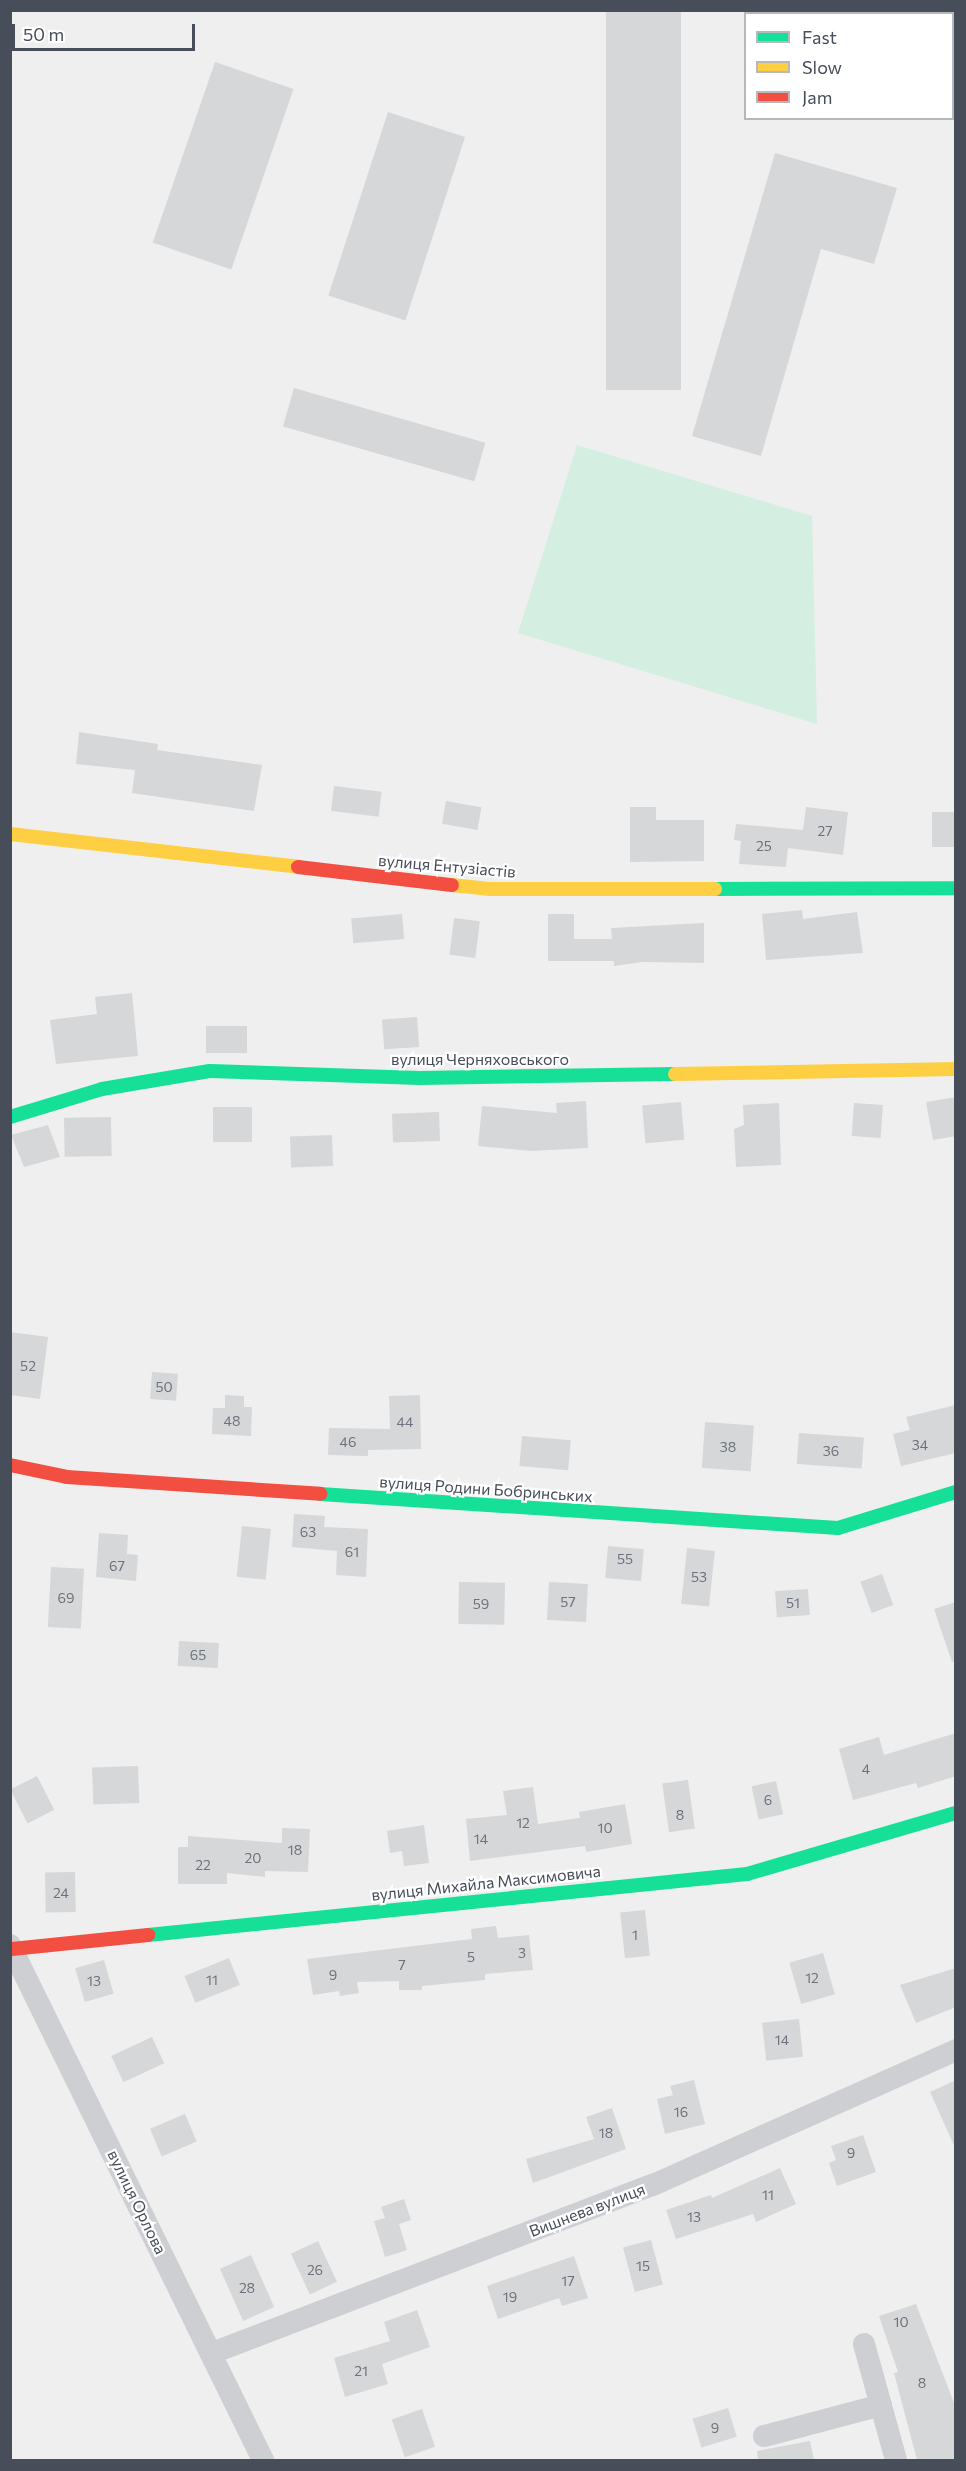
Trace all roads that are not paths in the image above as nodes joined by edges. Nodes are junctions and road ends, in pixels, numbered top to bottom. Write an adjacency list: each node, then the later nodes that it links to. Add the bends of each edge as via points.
1 (10, 834): 2 (street, вулиця Ентузіастів, via 489,889)
2 (956, 888)
3 (956, 1069): 4 (street, вулиця Черняховського, via 420,1078 210,1071 102,1089)
4 (10, 1117)
5 (10, 1465): 6 (street, вулиця Родини Бобринських, via 67,1477 838,1528)
6 (956, 1492)
7 (956, 1813): 8 (street, вулиця Михайла Максимовича, via 747,1874)
8 (11, 1947): 11 (street, вулиця Орлова)
9 (956, 2050): 11 (street, Вишнева вулиця, via 653,2185)
10 (864, 2344): 12 (street)
11 (212, 2353): 14 (street, вулиця Орлова)
12 (881, 2405): 13 (street); 15 (street)
13 (764, 2436)
14 (263, 2460)
15 (896, 2460)

